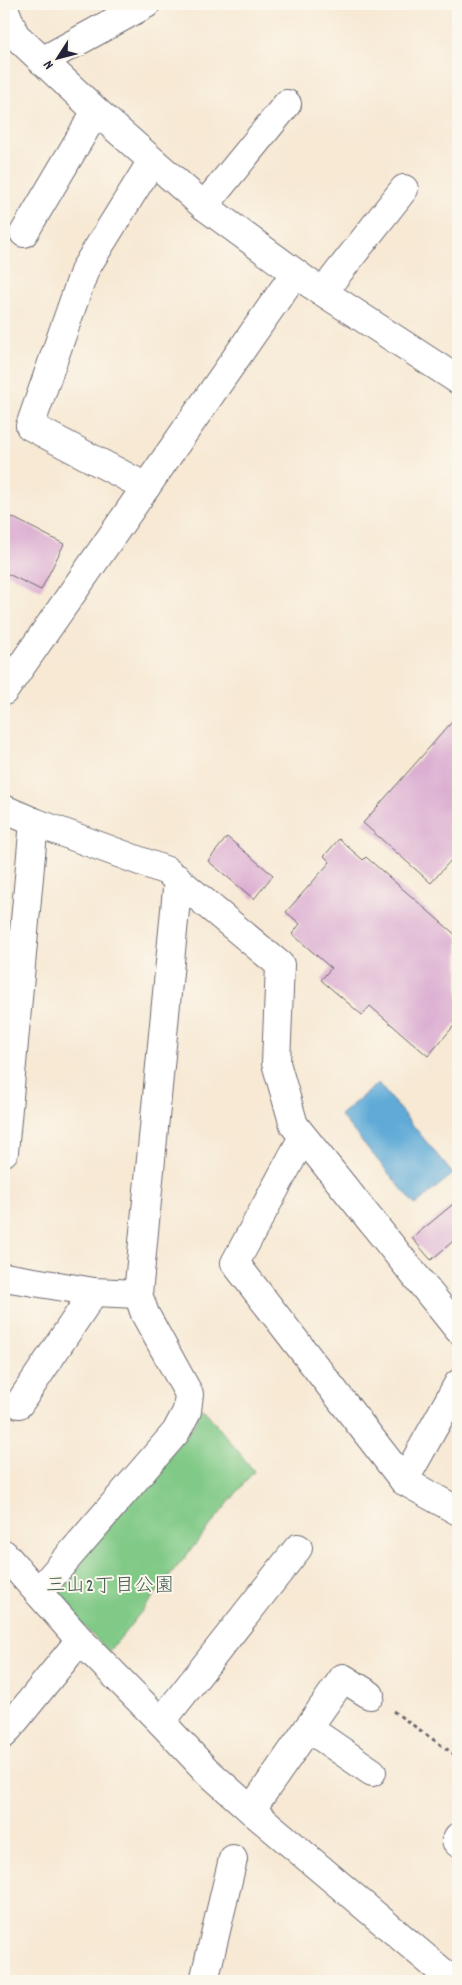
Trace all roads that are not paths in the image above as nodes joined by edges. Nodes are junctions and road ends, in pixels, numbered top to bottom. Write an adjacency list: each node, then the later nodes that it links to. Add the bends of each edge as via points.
1 (146, 4): 3 (street)
2 (4, 8): 3 (street, via 15,35)
3 (42, 61): 5 (street)
4 (288, 104): 8 (street)
5 (96, 111): 6 (street); 9 (street)
6 (152, 160): 8 (street); 13 (street, via 85,269 30,426)
7 (404, 189): 11 (street)
8 (204, 206): 10 (street)
9 (24, 233)
10 (295, 273): 11 (street); 13 (street)
11 (323, 292): 12 (street)
12 (458, 380)
13 (146, 487): 14 (street)
14 (4, 691)
15 (4, 809): 16 (street)
16 (34, 822): 17 (street, via 167,871); 19 (street)
17 (178, 879): 18 (street, via 280,965 276,1063 294,1125); 22 (street)
18 (303, 1137): 23 (street); 26 (street, via 235,1263)
19 (4, 1152)
20 (4, 1277): 21 (street)
21 (94, 1292): 22 (street); 25 (street)
22 (138, 1294): 30 (street, via 145,1314 188,1394 187,1411 176,1432)
23 (458, 1328)
24 (458, 1384): 26 (street)
25 (19, 1404)
26 (404, 1481): 27 (street)
27 (458, 1511)
28 (298, 1548): 33 (street)
29 (4, 1554): 30 (street)
30 (38, 1592): 31 (street)
31 (80, 1640): 33 (street); 35 (street)
32 (370, 1695): 34 (street, via 342,1678)
33 (161, 1722): 37 (street, via 206,1770)
34 (308, 1728): 36 (street); 37 (street)
35 (4, 1734)
36 (372, 1772)
37 (251, 1810): 42 (street)
38 (458, 1837): 39 (street)
39 (458, 1843)
40 (233, 1859): 41 (street)
41 (204, 1981)
42 (453, 1981)

